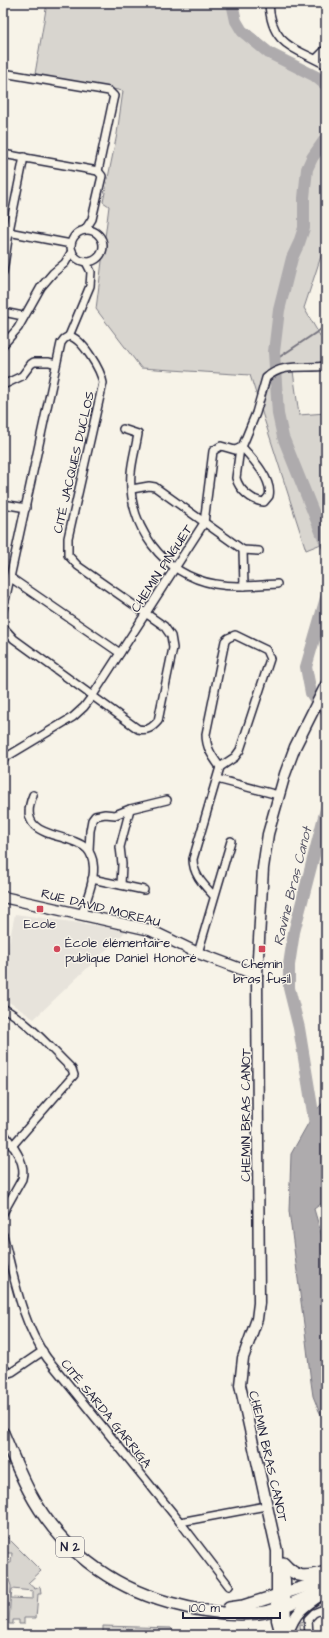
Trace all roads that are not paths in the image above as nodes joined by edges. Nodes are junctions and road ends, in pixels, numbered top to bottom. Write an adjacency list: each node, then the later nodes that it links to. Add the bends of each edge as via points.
1 (269, 3): 3 (street, via 274,29 282,40 295,50)
2 (326, 49): 3 (street)
3 (316, 59): 4 (street)
4 (326, 65)
5 (3, 72): 8 (street, via 112,93 114,100)
6 (3, 154): 7 (street)
7 (24, 157): 8 (street); 11 (street)
8 (98, 171): 9 (street, via 102,176)
9 (92, 219): 10 (street); 12 (street)
10 (85, 230): 12 (street); 13 (street, via 74,236)
11 (6, 231): 13 (street); 18 (street)
12 (95, 232): 15 (street, via 101,238 103,246 101,254)
13 (71, 247): 14 (street); 17 (street)
14 (77, 259): 16 (street); 17 (street)
15 (95, 260): 16 (street); 19 (street)
16 (86, 262): 19 (street)
17 (64, 263): 21 (street, via 41,287)
18 (3, 272)
19 (91, 272): 22 (street, via 90,286)
20 (3, 312): 21 (street)
21 (24, 316): 23 (street, via 18,328)
22 (69, 336): 24 (street, via 61,343); 40 (street, CITÉ JACQUES DUCLOS, via 77,339 98,366 103,383 68,538 68,555 78,566)
23 (3, 345)
24 (56, 364): 26 (street, via 34,362 22,376); 31 (street)
25 (326, 366): 28 (street, via 289,367 269,376 264,383 256,413)
26 (3, 385)
27 (123, 429): 29 (street, via 138,434 131,473)
28 (242, 447): 28 (street, via 260,468 269,489 269,496 264,502 254,500 237,483); 32 (street, CHEMIN PINGUET, via 235,450 221,446 213,451)
29 (132, 489): 32 (street, via 153,486); 35 (street, via 133,504 144,532 160,556)
30 (3, 504): 31 (street)
31 (26, 508): 36 (street)
32 (204, 523): 33 (street); 35 (street, CHEMIN PINGUET)
33 (242, 550): 34 (street); 38 (street)
34 (259, 551)
35 (175, 569): 38 (street, via 205,582); 40 (street, CHEMIN PINGUET)
36 (11, 578): 39 (street); 42 (street)
37 (276, 584): 38 (street)
38 (244, 586)
39 (3, 610)
40 (147, 613): 42 (street, CHEMIN PINGUET); 44 (street, CITÉ JACQUES DUCLOS, via 164,626 173,642 158,721 150,729 138,729)
41 (3, 627): 44 (street, CITÉ JACQUES DUCLOS, via 14,639)
42 (120, 654): 44 (street, CHEMIN PINGUET)
43 (324, 688): 49 (street, CHEMIN BRAS CANOT, via 296,747)
44 (93, 695): 45 (street, CHEMIN PINGUET, via 73,717)
45 (3, 759)
46 (220, 767): 46 (street, via 235,757 240,750 270,659 266,650 235,635 226,641 206,734 206,745); 47 (street)
47 (216, 780): 49 (street); 57 (street, via 193,859 194,869 199,878)
48 (33, 795): 53 (street, via 30,817 33,824 39,829)
49 (278, 795): 61 (street, CHEMIN BRAS CANOT, via 263,868)
50 (167, 800): 51 (street)
51 (130, 809): 53 (street, via 115,815 95,816 90,831); 55 (street, via 120,847)
52 (230, 842): 57 (street)
53 (89, 850): 54 (street, via 94,864)
54 (92, 879): 55 (street); 59 (street)
55 (121, 885): 56 (street)
56 (144, 890)
57 (214, 896): 60 (street)
58 (3, 897): 59 (street, RUE DAVID MOREAU)
59 (82, 914): 60 (street, RUE DAVID MOREAU, via 150,930)
60 (198, 953): 61 (street, RUE DAVID MOREAU)
61 (257, 975): 70 (street, CHEMIN BRAS CANOT, via 259,1303 257,1319 243,1358 240,1385)
62 (3, 1008): 64 (street, via 28,1026 74,1075)
63 (3, 1132): 64 (street)
64 (12, 1146): 65 (street, via 22,1163 24,1173)
65 (3, 1213)
66 (3, 1235): 67 (street, CITÉ SARDA GARRIGA, via 26,1319)
67 (43, 1352): 68 (street, via 12,1372 9,1373); 71 (street, CITÉ SARDA GARRIGA)
68 (3, 1367)
69 (3, 1433): 80 (main road, N 2, via 39,1509 77,1554 92,1567 128,1588 154,1599)
70 (266, 1506): 71 (street); 72 (street, CHEMIN BRAS CANOT)
71 (180, 1522): 76 (street, CITÉ SARDA GARRIGA)
72 (277, 1551): 73 (street, CHEMIN BRAS CANOT); 78 (street, CHEMIN BRAS CANOT)
73 (283, 1564): 74 (main road, via 298,1576); 78 (street, CHEMIN BRAS CANOT)
74 (326, 1572)
75 (326, 1580): 78 (main road, N 2)
76 (229, 1586)
77 (326, 1591): 79 (main road, N 2); 83 (street, via 300,1609)
78 (281, 1594): 79 (street); 80 (main road, N 2, via 230,1608)
79 (282, 1606): 80 (main road, N 2, via 258,1613 234,1614); 82 (street, via 277,1620); 83 (street)
80 (187, 1608)
81 (326, 1608): 84 (street, via 308,1619)
82 (281, 1635)
83 (287, 1635)
84 (309, 1635)

